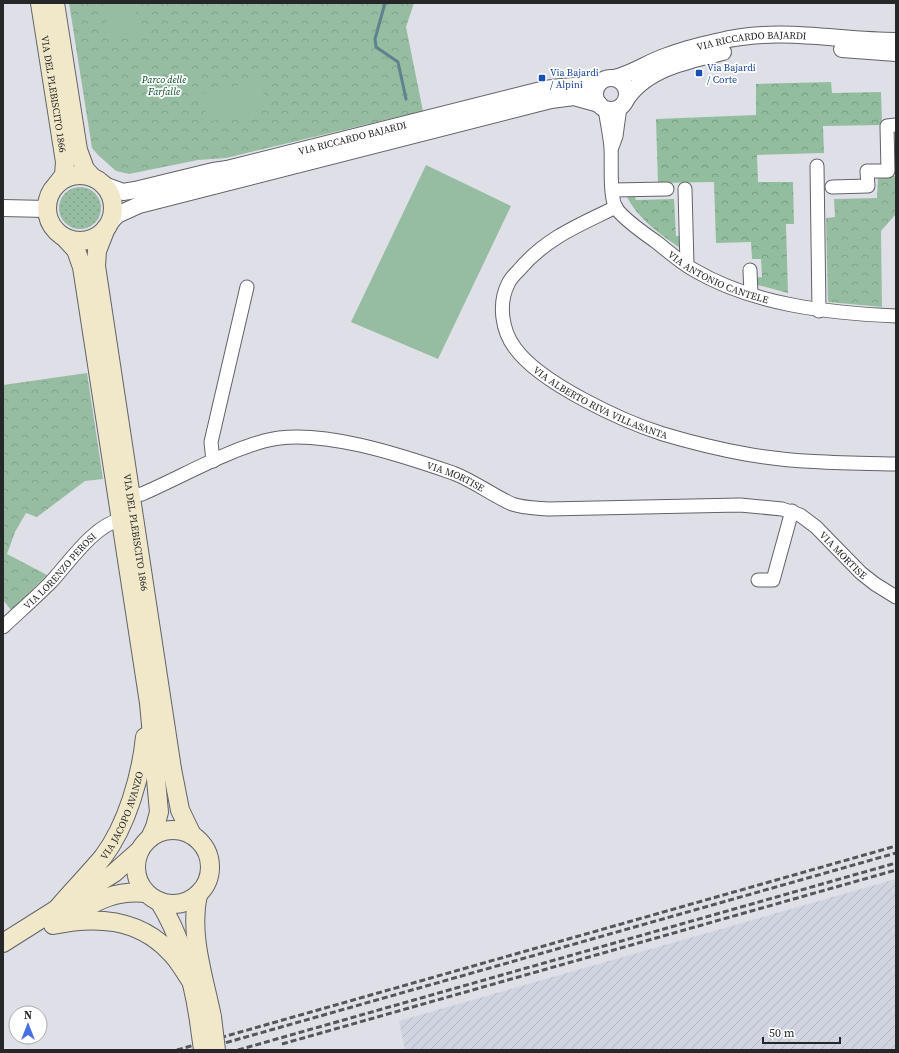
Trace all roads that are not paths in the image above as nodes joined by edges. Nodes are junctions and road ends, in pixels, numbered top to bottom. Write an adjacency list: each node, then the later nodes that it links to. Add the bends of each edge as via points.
1 (40, 3): 10 (main road, VIA DEL PLEBISCITO 1866, via 65,162 64,175)
2 (55, 3): 9 (main road, VIA DEL PLEBISCITO 1866, via 78,150 85,169)
3 (896, 41): 5 (street, VIA RICCARDO BAJARDI, via 804,36 741,37 667,55 625,75)
4 (896, 53): 6 (street, VIA RICCARDO BAJARDI, via 772,45 731,50 670,66 651,76)
5 (608, 80): 6 (street, via 595,92); 6 (street, via 625,85); 9 (street, VIA RICCARDO BAJARDI, via 592,85 545,89 135,190 123,192)
6 (613, 104): 14 (street, via 610,168); 18 (street, VIA RICCARDO BAJARDI, via 574,97 544,102 139,205 117,215)
7 (896, 125): 11 (street, via 887,126 888,171 867,171 868,186)
8 (817, 166): 24 (street)
9 (98, 181): 10 (main road, via 80,175 68,177); 18 (main road, via 112,200 112,216)
10 (58, 183): 17 (main road, via 50,194)
11 (832, 186)
12 (667, 189): 14 (street)
13 (685, 189): 20 (street)
14 (612, 190): 15 (street)
15 (616, 207): 20 (street, VIA ANTONIO CANTELE, via 642,231); 27 (street, VIA ALBERTO RIVA VILLASANTA, via 543,245 508,283 503,295 502,313 506,330 515,348 534,368 566,389 619,416 661,433 704,445 747,454 818,463)
16 (3, 208): 17 (street)
17 (47, 209): 19 (main road, via 51,224)
18 (107, 226): 19 (main road, via 91,239 72,240); 28 (main road, VIA DEL PLEBISCITO 1866, via 97,251 96,266)
19 (64, 237): 30 (main road, VIA DEL PLEBISCITO 1866, via 76,250 81,262)
20 (687, 265): 23 (street, VIA ANTONIO CANTELE, via 714,280)
21 (750, 270): 23 (street)
22 (247, 287): 26 (street, via 211,442)
23 (751, 294): 24 (street, VIA ANTONIO CANTELE)
24 (820, 311): 25 (street, VIA ANTONIO CANTELE)
25 (896, 316)
26 (214, 461): 28 (street, VIA MORTISE, via 142,494); 29 (street, VIA MORTISE, via 265,440 314,438 357,444 409,458 462,477 514,504 525,507 740,505)
27 (896, 464)
28 (130, 496): 35 (main road, VIA DEL PLEBISCITO 1866, via 179,804)
29 (792, 511): 31 (street, via 773,580); 32 (street, VIA MORTISE, via 816,527 870,580)
30 (120, 520): 33 (street, VIA LORENZO PEROSI, via 107,524 96,533); 34 (main road, VIA DEL PLEBISCITO 1866)
31 (758, 580)
32 (896, 597)
33 (3, 627)
34 (149, 703): 36 (main road, VIA DEL PLEBISCITO 1866, via 159,812 155,827); 39 (main road, VIA JACOPO AVANZO, via 141,771 124,819 103,856)
35 (192, 835): 36 (main road, via 166,830); 37 (main road, via 203,845 210,861 208,879)
36 (145, 844): 38 (main road, via 136,868 137,877); 39 (main road, VIA JACOPO AVANZO, via 114,873)
37 (198, 894): 38 (main road, via 180,903); 43 (main road, via 194,919)
38 (153, 897): 39 (main road, VIA JACOPO AVANZO, via 121,893); 42 (main road, via 178,938)
39 (55, 917): 40 (main road, VIA JACOPO AVANZO); 41 (main road, VIA JACOPO AVANZO); 42 (main road, VIA JACOPO AVANZO, via 103,920 140,930 169,950)
40 (3, 943)
41 (3, 957)
42 (191, 981): 43 (main road)
43 (206, 1019): 44 (main road, bridge); 45 (main road, bridge)
44 (203, 1050)
45 (216, 1050)

